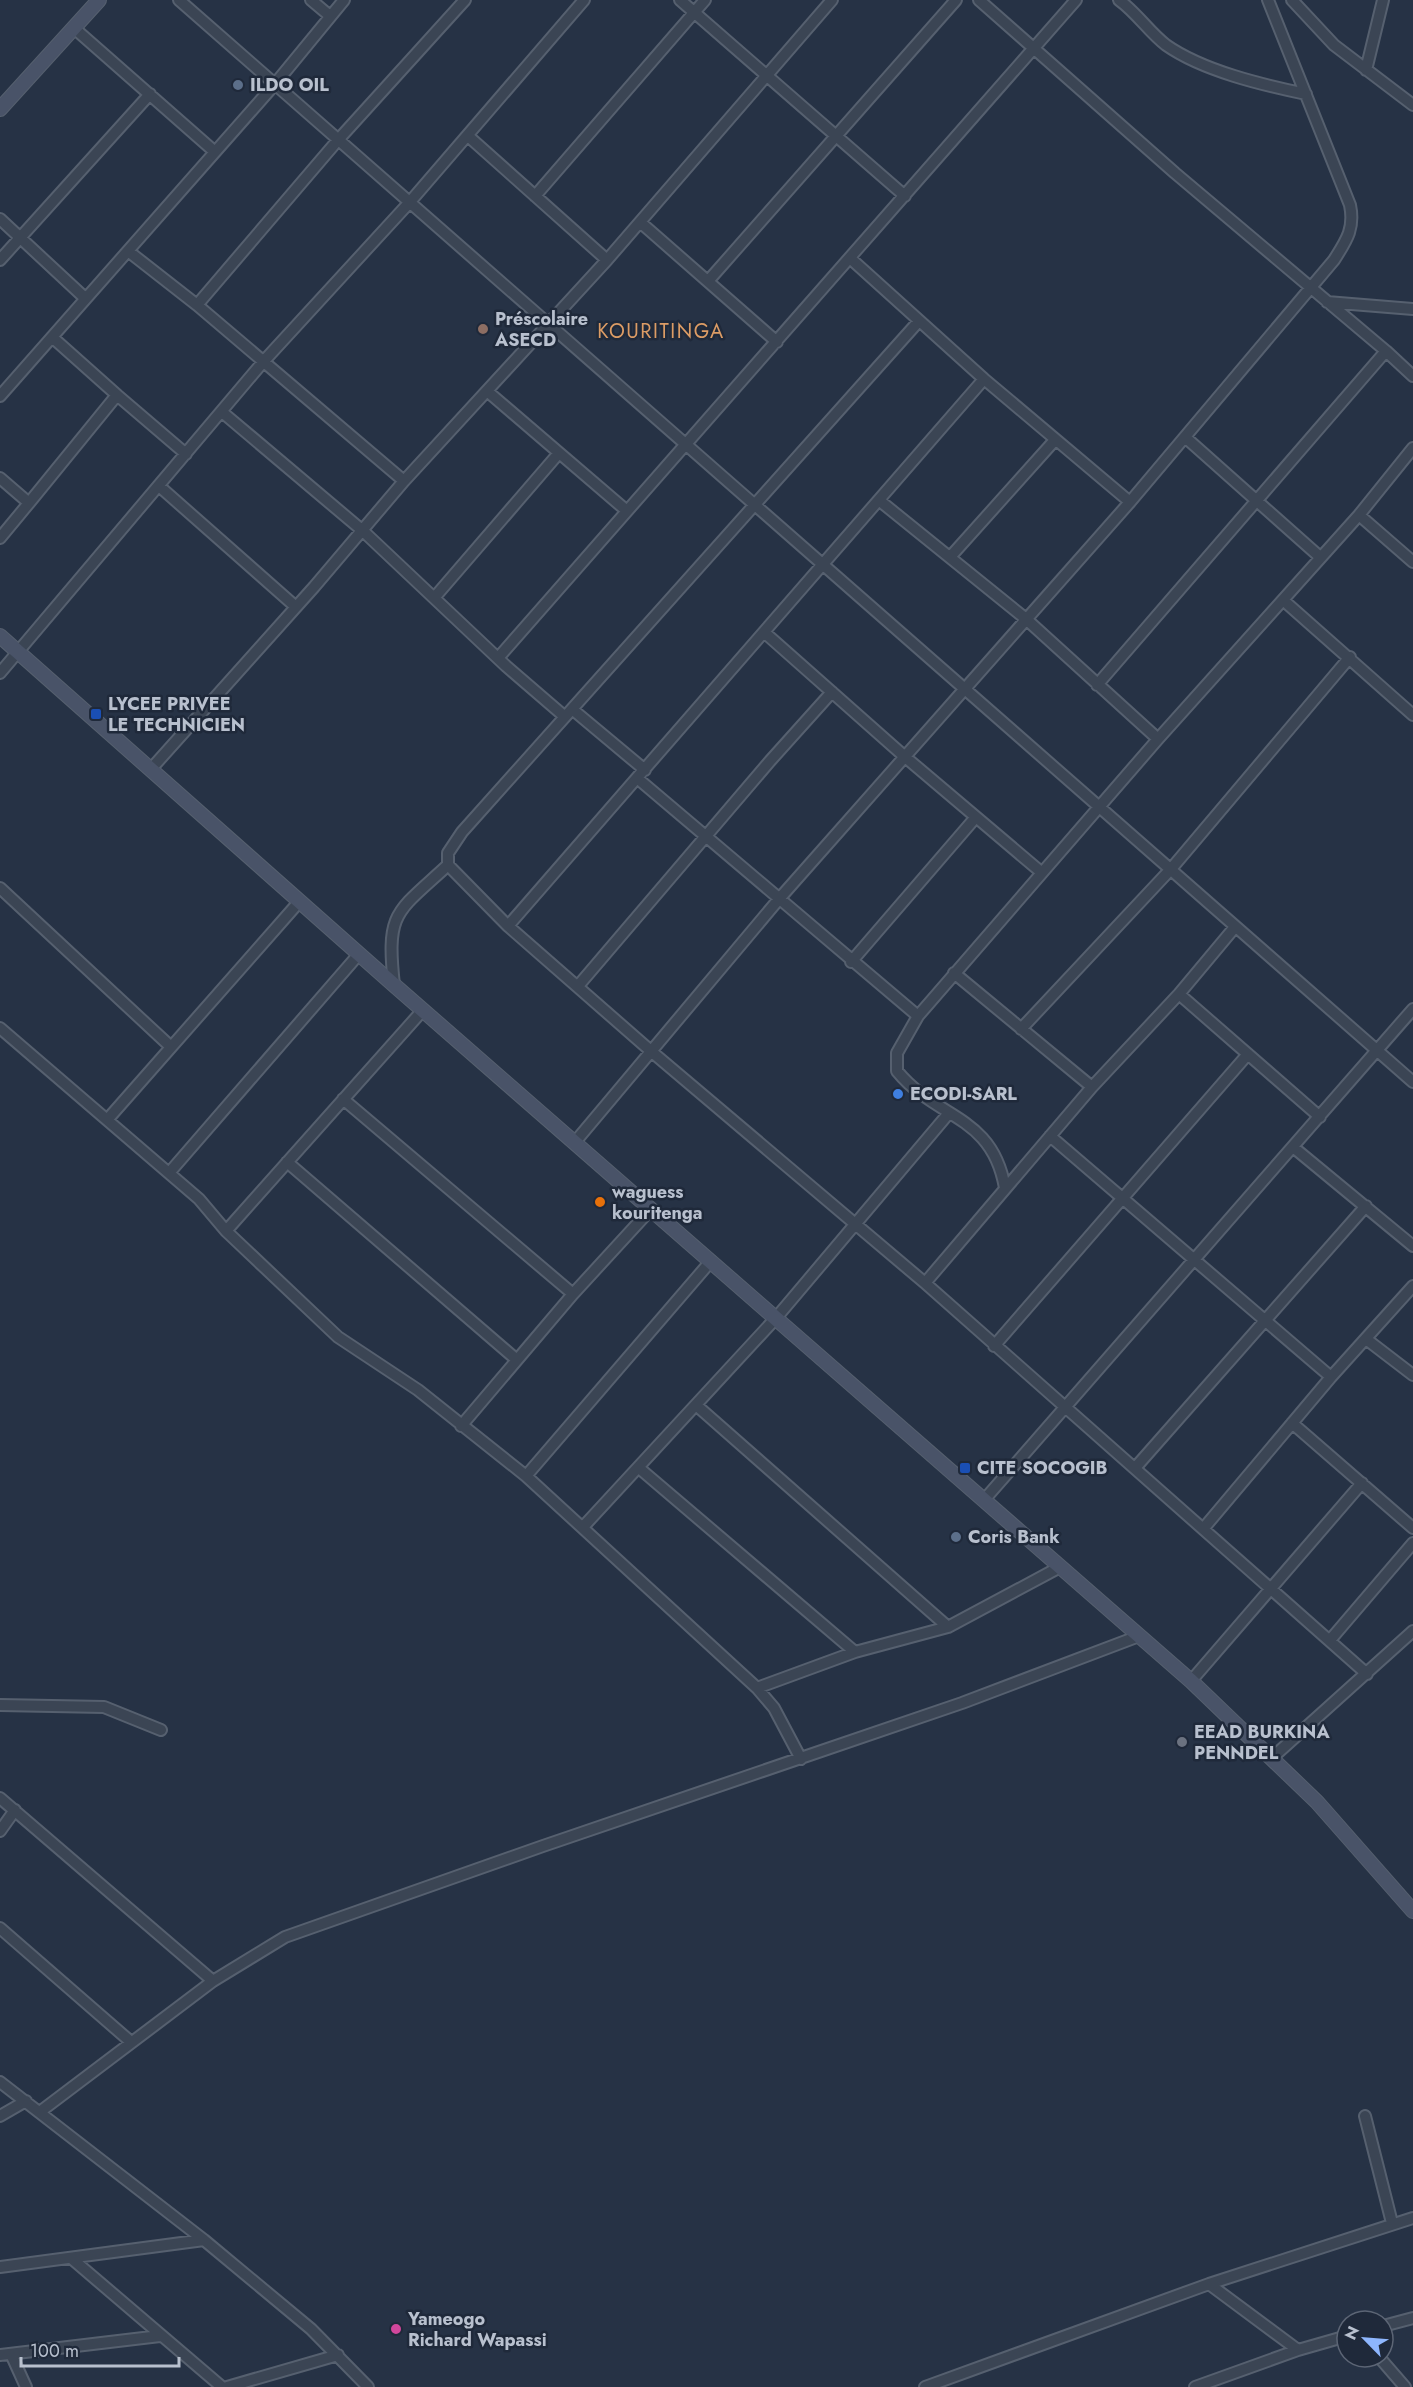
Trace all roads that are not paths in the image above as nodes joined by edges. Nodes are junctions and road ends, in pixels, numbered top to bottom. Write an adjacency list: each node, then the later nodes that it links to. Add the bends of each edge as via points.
1 (99, 0): 19 (street)
2 (179, 0): 23 (street)
3 (311, 0): 18 (street)
4 (344, 0): 18 (street)
5 (465, 0): 30 (street)
6 (584, 0): 28 (street)
7 (680, 0): 17 (street)
8 (705, 0): 17 (street)
9 (832, 0): 22 (street)
10 (956, 0): 29 (street)
11 (979, 0): 20 (street)
12 (1076, 0): 20 (street)
13 (1119, 0): 25 (street, via 1176,50 1248,80)
14 (1268, 0): 25 (street)
15 (1292, 0): 21 (street, via 1334,45)
16 (1383, 0): 21 (street)
17 (695, 12): 22 (street); 33 (street)
18 (330, 16): 23 (street)
19 (74, 28): 24 (street); 27 (street)
20 (1034, 49): 32 (street); 43 (street)
21 (1366, 70): 26 (street)
22 (766, 74): 29 (street); 36 (street)
23 (274, 84): 30 (street); 31 (street)
24 (150, 94): 31 (street); 37 (street)
25 (1306, 94): 43 (street, via 1344,189 1353,224 1334,260)
26 (1413, 105)
27 (0, 110)
28 (468, 136): 33 (street); 34 (street)
29 (836, 136): 32 (street); 42 (street)
30 (338, 140): 34 (street); 46 (street)
31 (215, 152): 38 (street)
32 (905, 195): 39 (street)
33 (535, 196): 41 (street)
34 (409, 203): 49 (street); 53 (street)
35 (0, 219): 37 (street)
36 (640, 222): 41 (street); 42 (street)
37 (20, 238): 40 (street); 44 (street)
38 (128, 251): 44 (street); 46 (street)
39 (851, 259): 48 (street); 51 (street)
40 (0, 260)
41 (607, 260): 49 (street)
42 (709, 280): 51 (street)
43 (1310, 288): 45 (street); 60 (street)
44 (85, 298): 50 (street)
45 (1327, 302): 47 (street); 52 (street)
46 (197, 305): 53 (street)
47 (1413, 309)
48 (919, 321): 55 (street); 73 (street)
49 (549, 326): 56 (street); 62 (street)
50 (51, 337): 57 (street); 58 (street)
51 (777, 342): 62 (street)
52 (1386, 351): 54 (street); 70 (street)
53 (263, 362): 59 (street); 67 (street)
54 (1413, 376)
55 (984, 379): 61 (street); 69 (street)
56 (487, 391): 64 (street); 67 (street)
57 (117, 395): 65 (street); 72 (street)
58 (0, 396)
59 (222, 412): 65 (street); 76 (street)
60 (1185, 437): 70 (street); 71 (street)
61 (1055, 440): 71 (street); 78 (street)
62 (688, 444): 73 (street); 74 (street)
63 (1413, 448): 75 (street)
64 (559, 453): 74 (street); 82 (street)
65 (186, 454): 68 (street)
66 (0, 478): 72 (street)
67 (404, 481): 76 (street)
68 (159, 486): 84 (street); 88 (street)
69 (880, 501): 78 (street); 81 (street)
70 (1256, 501): 79 (street); 92 (street)
71 (1130, 502): 85 (street)
72 (29, 503): 77 (street)
73 (757, 505): 81 (street); 95 (street)
74 (627, 511): 90 (street)
75 (1359, 516): 79 (street); 80 (street)
76 (363, 531): 82 (street); 84 (street)
77 (0, 538)
78 (951, 556): 85 (street)
79 (1320, 558): 83 (street)
80 (1413, 562)
81 (822, 564): 86 (street); 93 (street)
82 (434, 598): 90 (street)
83 (1283, 600): 89 (street); 97 (street)
84 (296, 607): 99 (street)
85 (1026, 619): 92 (street); 93 (street)
86 (764, 632): 94 (street); 100 (street)
87 (0, 636): 88 (street)
88 (19, 652): 91 (street); 99 (street)
89 (1350, 657): 96 (street); 105 (street)
90 (498, 658): 95 (street)
91 (0, 673)
92 (1097, 685): 97 (street)
93 (963, 690): 98 (street); 101 (street)
94 (832, 692): 98 (street); 103 (street)
95 (568, 712): 100 (street); 104 (street, via 462,832 448,853)
96 (1413, 715)
97 (1158, 739): 101 (street)
98 (904, 756): 102 (street); 108 (street)
99 (151, 769): 109 (street)
100 (641, 774): 103 (street); 110 (street)
101 (1100, 807): 105 (street); 106 (street)
102 (976, 817): 106 (street); 113 (street)
103 (706, 836): 108 (street); 116 (street)
104 (448, 865): 110 (street); 115 (street, via 400,909 394,920 390,949)
105 (1171, 869): 111 (street); 122 (street)
106 (1041, 872): 114 (street)
107 (0, 888): 123 (street)
108 (779, 899): 113 (street); 125 (street)
109 (299, 902): 112 (street); 123 (street)
110 (508, 926): 116 (street)
111 (1235, 927): 117 (street); 124 (street)
112 (359, 954): 115 (street); 137 (street)
113 (851, 962): 120 (street)
114 (954, 973): 120 (street); 122 (street)
115 (394, 985): 119 (street)
116 (578, 986): 125 (street)
117 (1179, 994): 126 (street); 128 (street)
118 (1413, 1009): 124 (street)
119 (423, 1010): 129 (street); 134 (street)
120 (918, 1016): 130 (street, via 897,1053 897,1071)
121 (0, 1028): 132 (street)
122 (1021, 1029): 128 (street)
123 (170, 1046): 132 (street)
124 (1377, 1051): 127 (street); 131 (street)
125 (652, 1052): 134 (street); 142 (street)
126 (1248, 1054): 131 (street); 139 (street)
127 (1413, 1082)
128 (1092, 1087): 133 (street)
129 (343, 1099): 136 (street); 149 (street)
130 (949, 1113): 138 (street, via 972,1127 990,1146 999,1160); 142 (street)
131 (1320, 1117): 135 (street)
132 (107, 1120): 137 (street)
133 (1050, 1136): 138 (street); 139 (street)
134 (575, 1142): 141 (street)
135 (1293, 1147): 140 (street); 146 (street)
136 (287, 1162): 143 (street); 154 (street)
137 (169, 1173): 143 (street, via 199,1199)
138 (1005, 1188): 147 (street)
139 (1124, 1199): 146 (street); 153 (street)
140 (1366, 1206): 144 (street); 151 (street)
141 (651, 1209): 145 (street); 149 (street)
142 (857, 1224): 147 (street); 150 (street)
143 (226, 1231): 160 (street, via 338,1337 418,1390)
144 (1413, 1246)
145 (711, 1261): 150 (street); 163 (street)
146 (1193, 1261): 151 (street); 158 (street)
147 (925, 1283): 153 (street)
148 (1413, 1286): 152 (street)
149 (573, 1294): 154 (street)
150 (776, 1318): 157 (street); 165 (street)
151 (1264, 1320): 156 (street); 162 (street)
152 (1366, 1339): 155 (street); 156 (street)
153 (994, 1346): 158 (street)
154 (517, 1360): 160 (street)
155 (1413, 1375)
156 (1331, 1377): 159 (street)
157 (696, 1406): 161 (street); 172 (street)
158 (1062, 1407): 162 (street); 165 (street)
159 (1292, 1423): 164 (street); 168 (street)
160 (461, 1426): 163 (street)
161 (639, 1468): 166 (street); 176 (street)
162 (1135, 1468): 168 (street)
163 (526, 1476): 166 (street)
164 (1362, 1484): 167 (street); 171 (street)
165 (984, 1500): 170 (street)
166 (583, 1527): 179 (street)
167 (1413, 1528)
168 (1203, 1529): 171 (street)
169 (1413, 1543): 175 (street)
170 (1060, 1567): 172 (street); 174 (street)
171 (1272, 1588): 175 (street); 178 (street)
172 (948, 1627): 176 (street)
173 (1413, 1631): 177 (street)
174 (1138, 1636): 178 (street); 183 (street)
175 (1331, 1639): 177 (street)
176 (855, 1652): 179 (street)
177 (1366, 1674): 182 (street)
178 (1191, 1681): 182 (street)
179 (757, 1688): 183 (street, via 774,1708)
180 (0, 1705): 181 (street, via 104,1707)
181 (161, 1730)
182 (1273, 1757): 187 (street)
183 (801, 1759): 189 (street, via 285,1937)
184 (0, 1798): 185 (street)
185 (15, 1810): 186 (street); 189 (street)
186 (0, 1831)
187 (1413, 1911)
188 (0, 1928): 190 (street)
189 (213, 1981): 190 (street)
190 (131, 2042): 193 (street)
191 (0, 2082): 192 (street)
192 (26, 2101): 193 (street); 194 (street)
193 (41, 2111): 198 (street)
194 (0, 2116)
195 (1365, 2116): 197 (street)
196 (1413, 2218): 197 (street)
197 (1392, 2223): 201 (street)
198 (204, 2240): 199 (street); 208 (street)
199 (71, 2258): 200 (street); 204 (street)
200 (0, 2267)
201 (1209, 2284): 206 (street); 211 (street)
202 (1413, 2319): 203 (street)
203 (1395, 2323)
204 (160, 2336): 207 (street); 213 (street)
205 (1335, 2339): 206 (street)
206 (1298, 2350): 210 (street)
207 (5, 2354): 212 (street)
208 (338, 2355): 214 (street); 215 (street)
209 (1389, 2369): 217 (street)
210 (1211, 2385): 216 (street)
211 (933, 2386)
212 (26, 2387)
213 (222, 2387)
214 (227, 2387)
215 (368, 2387)
216 (1196, 2387)
217 (1405, 2387)

